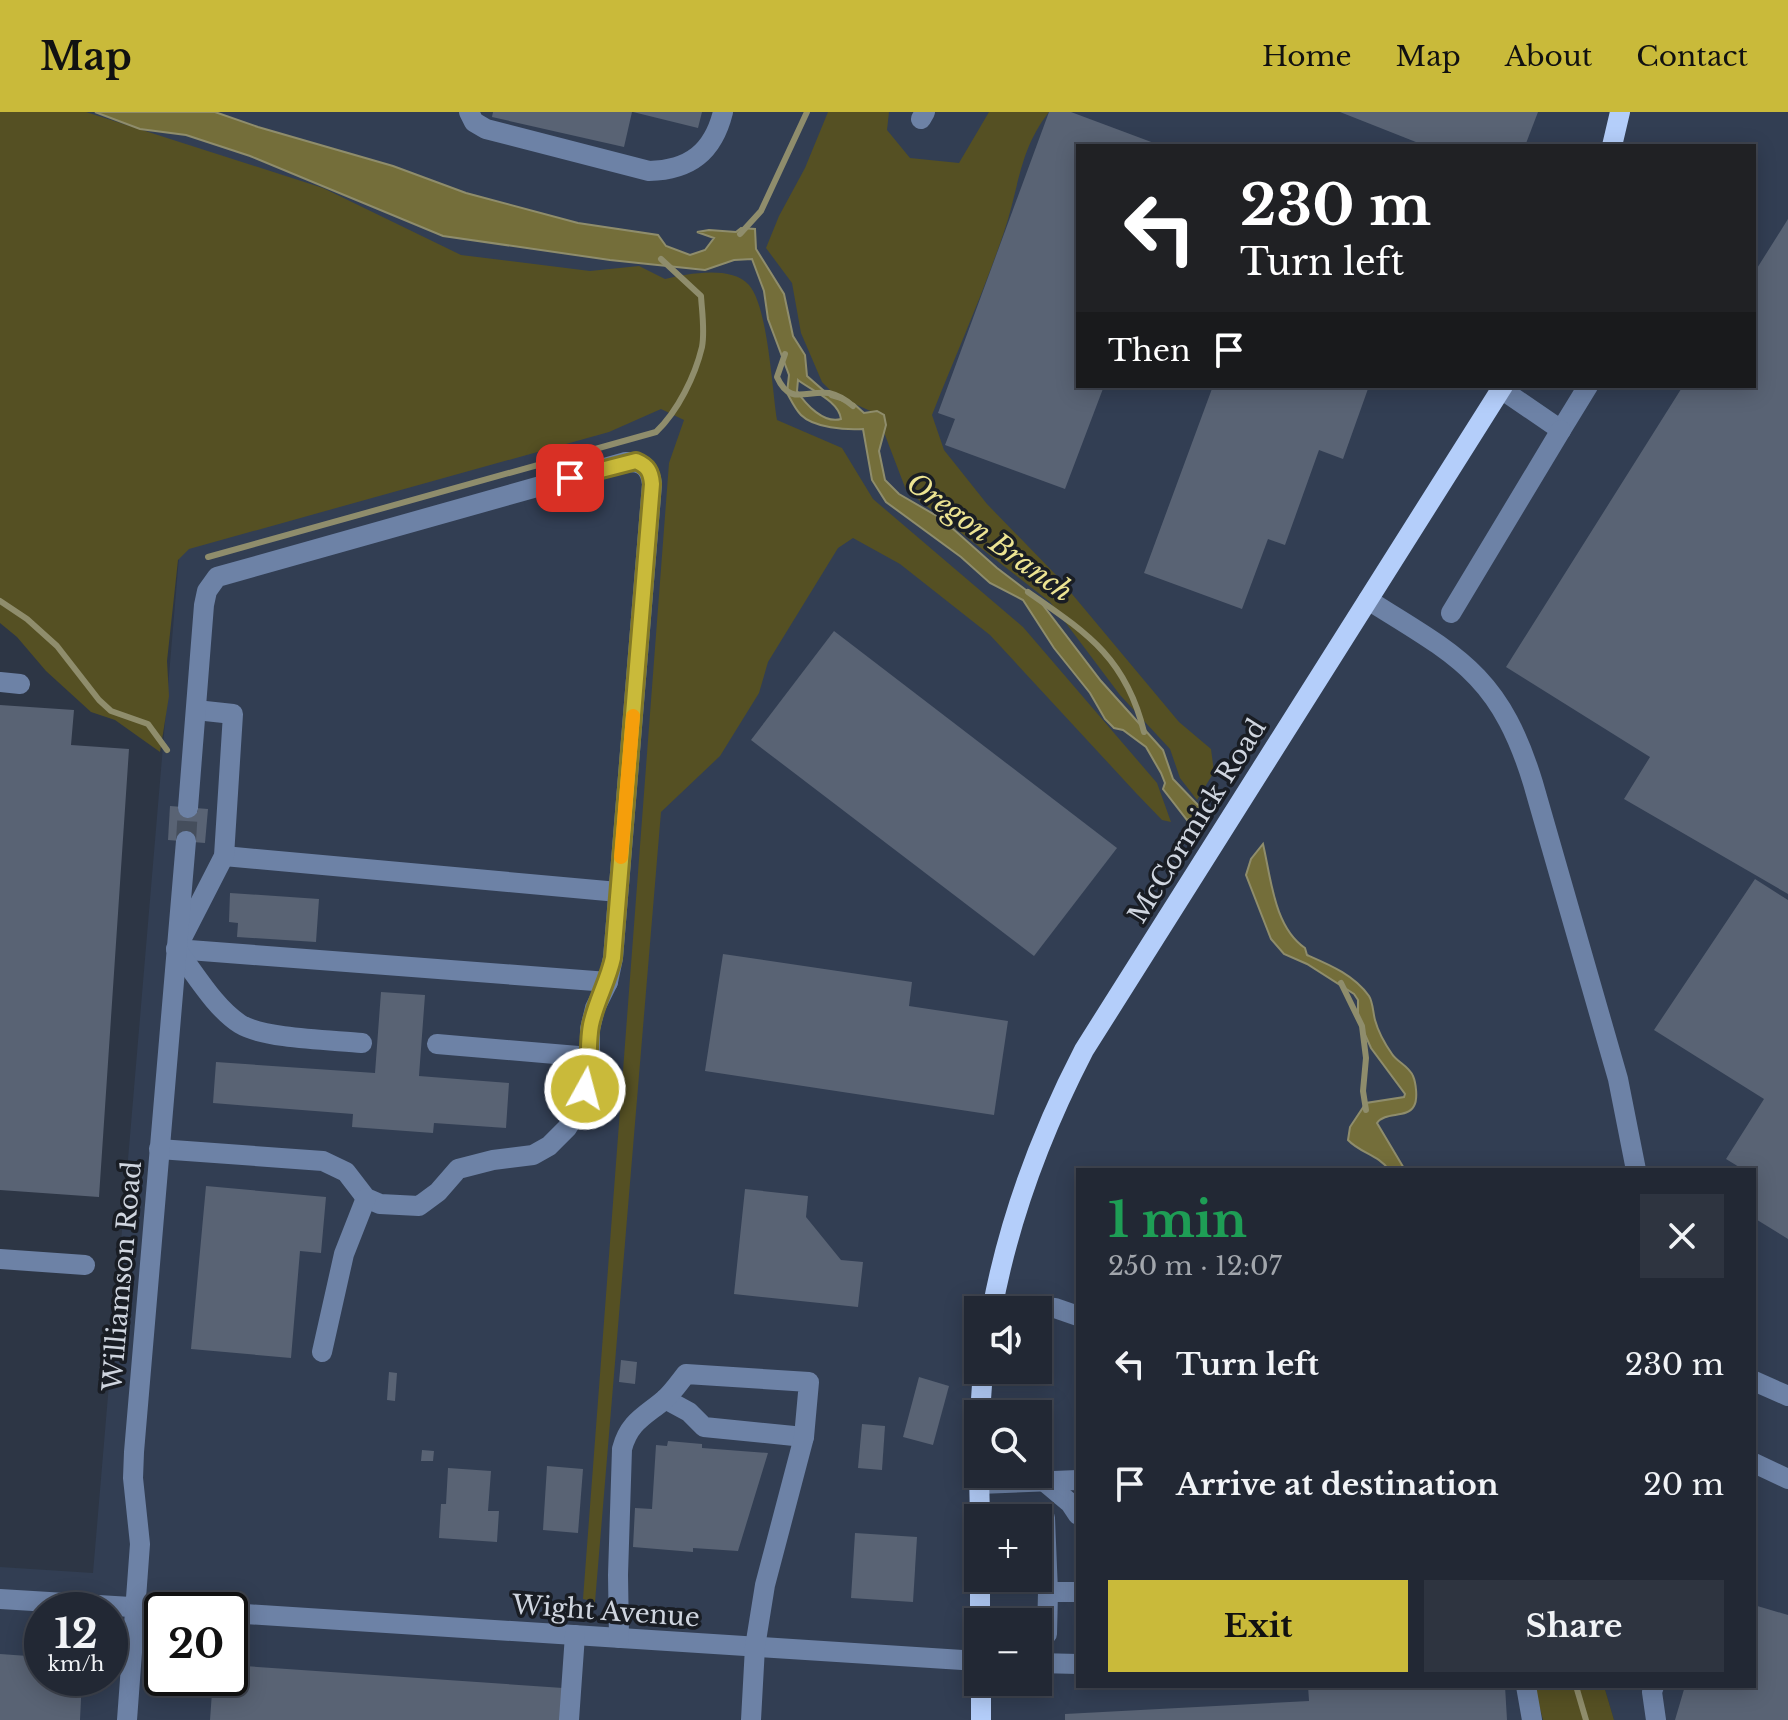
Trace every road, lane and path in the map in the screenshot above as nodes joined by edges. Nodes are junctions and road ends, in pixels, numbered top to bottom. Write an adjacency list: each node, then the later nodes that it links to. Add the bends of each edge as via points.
1 (469, 112): 2 (street, via 486,129 649,171 673,170 690,162 709,144)
2 (723, 112)
3 (1620, 112): 4 (main road)
4 (1612, 144)
5 (1502, 388): 7 (street); 8 (main road, McCormick Road)
6 (1587, 388): 7 (street)
7 (1561, 430): 9 (street)
8 (1368, 600): 21 (street, via 1469,667 1508,716 1522,746 1618,1079); 25 (main road, McCormick Road, via 1084,1050 1029,1170)
9 (1451, 613)
10 (196, 710): 11 (street); 13 (street, via 233,714); 14 (street, via 204,605 217,577 636,461 646,466 652,484)
11 (188, 808)
12 (186, 841): 15 (street, Williamson Road)
13 (224, 856): 14 (street); 15 (street)
14 (618, 892): 16 (street)
15 (176, 949): 16 (street); 17 (street, via 241,1024 259,1032); 20 (street, Williamson Road)
16 (608, 982): 19 (street, via 595,1008)
17 (362, 1043)
18 (437, 1044): 19 (street)
19 (590, 1057): 22 (street, via 580,1107 549,1146 533,1155 458,1169 419,1206)
20 (159, 1149): 22 (street, via 323,1161 346,1172); 43 (street, Williamson Road, via 134,1452 140,1544)
21 (1636, 1168)
22 (366, 1198): 28 (street, via 344,1254)
23 (0, 1259): 24 (street)
24 (85, 1265)
25 (996, 1296)
26 (1052, 1308): 27 (street)
27 (1076, 1315)
28 (322, 1352)
29 (1756, 1382): 30 (street)
30 (1788, 1396)
31 (665, 1399): 32 (street, via 704,1427); 32 (street, via 686,1374 809,1382); 48 (street, via 634,1423 622,1449)
32 (804, 1437): 49 (street, via 770,1560)
33 (1756, 1464): 34 (street)
34 (1788, 1479)
35 (1076, 1480): 36 (street)
36 (1052, 1482)
37 (1052, 1488): 38 (street)
38 (1076, 1512)
39 (1048, 1592): 45 (street)
40 (1052, 1592): 41 (street)
41 (1076, 1592)
42 (0, 1599): 43 (street)
43 (136, 1607): 44 (street); 56 (street, Williamson Road)
44 (144, 1608)
45 (1048, 1608)
46 (248, 1614): 47 (street, Wight Avenue)
47 (575, 1635): 48 (street, Wight Avenue); 57 (street)
48 (619, 1638): 49 (street, Wight Avenue)
49 (755, 1647): 51 (street, Wight Avenue); 58 (street)
50 (1076, 1659): 52 (street)
51 (964, 1660)
52 (1052, 1662)
53 (1526, 1688): 60 (street)
54 (1653, 1688): 61 (street)
55 (981, 1696): 59 (main road)
56 (127, 1720)
57 (569, 1720)
58 (751, 1720)
59 (981, 1720)
60 (1532, 1720)
61 (1656, 1720)

